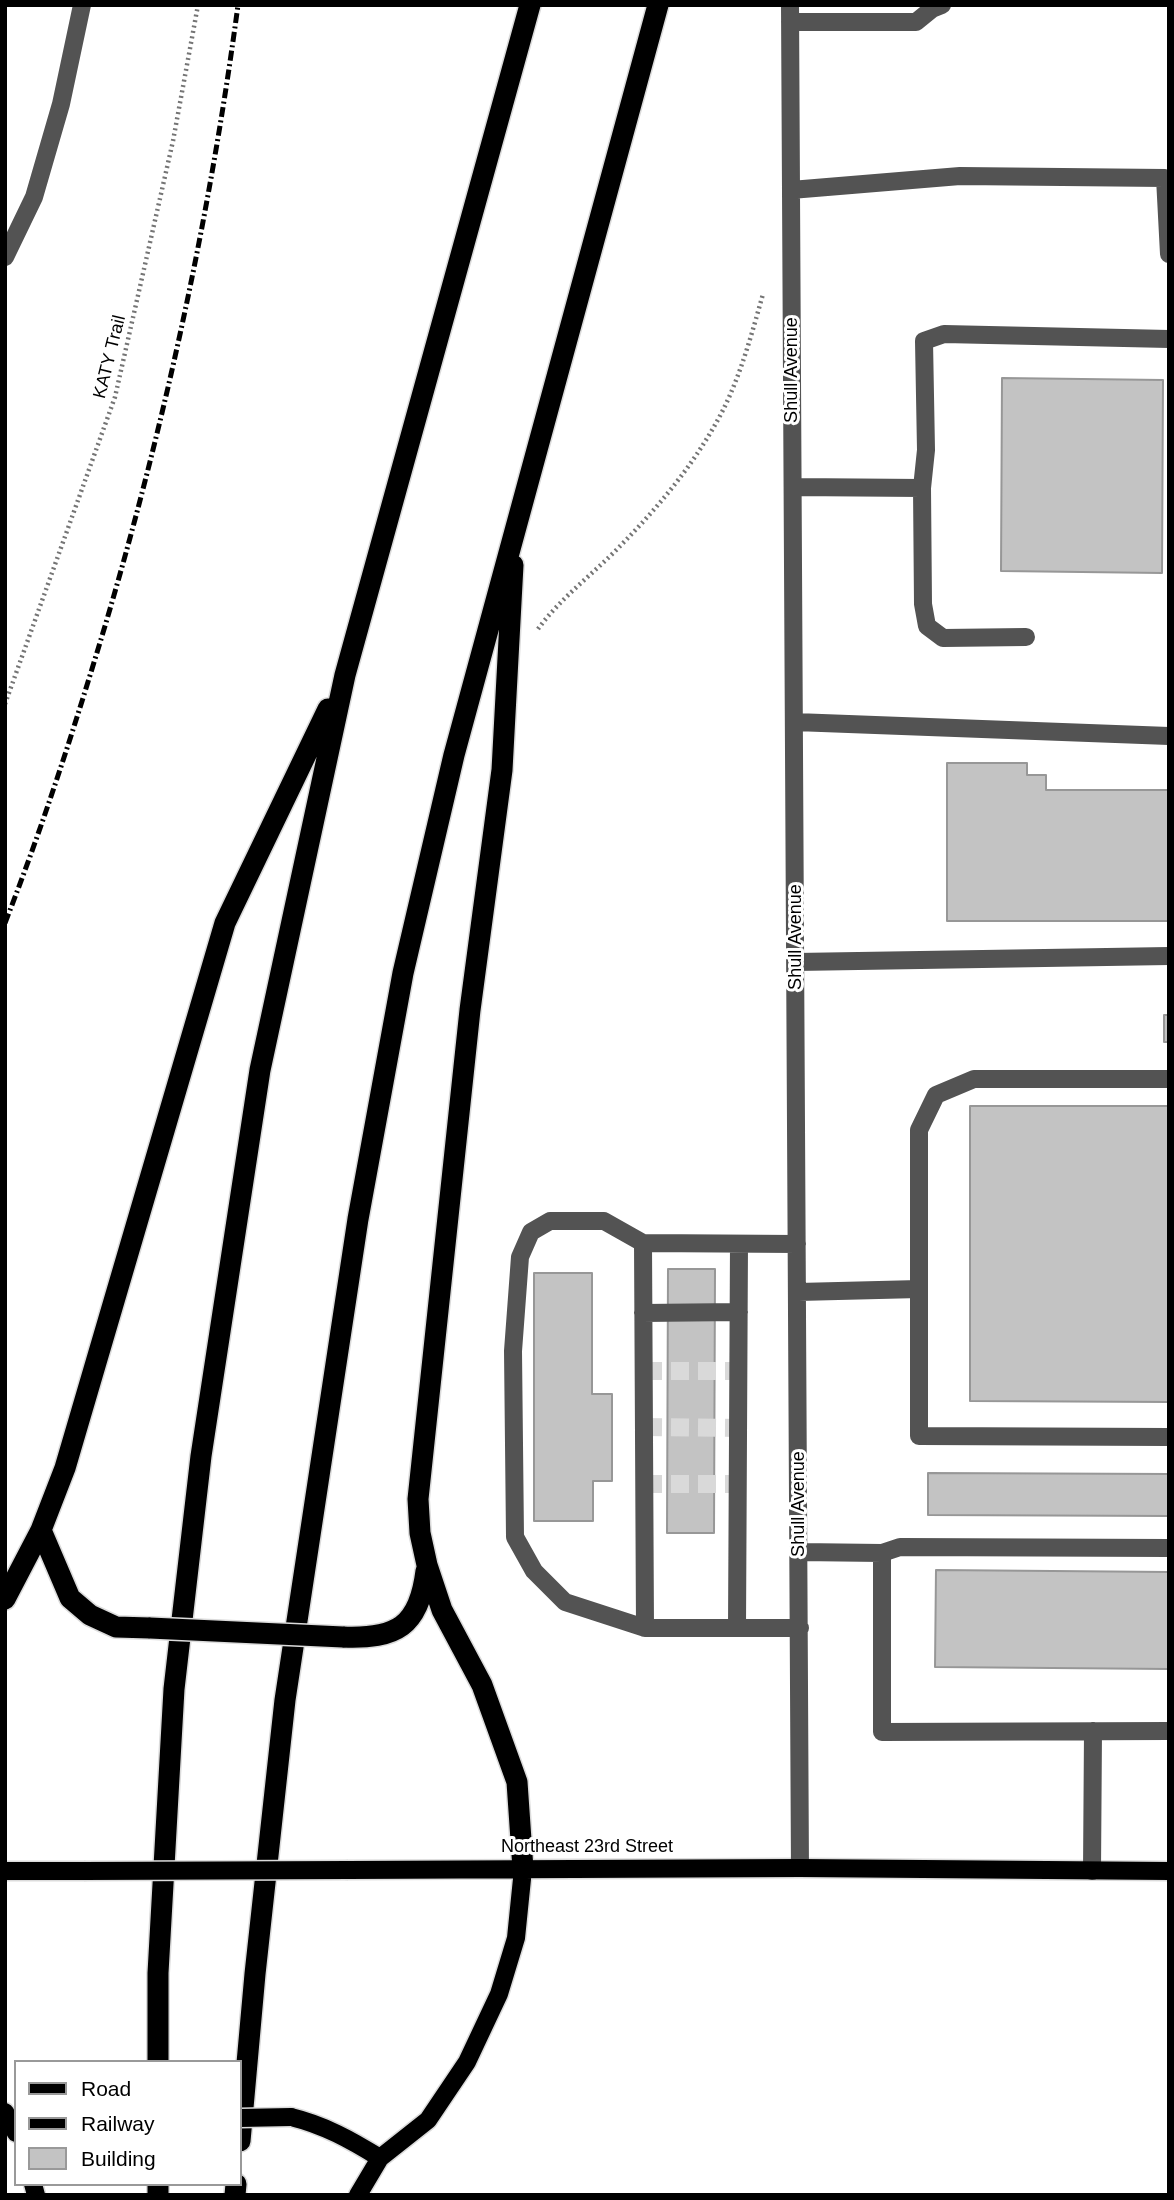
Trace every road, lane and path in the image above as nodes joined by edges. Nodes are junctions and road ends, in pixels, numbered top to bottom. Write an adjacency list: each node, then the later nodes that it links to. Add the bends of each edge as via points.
1 (82, 5): 10 (street, via 61,104 34,197)
2 (198, 5): 19 (path, KATY Trail, via 116,397)
3 (530, 5): 18 (highway)
4 (658, 5): 15 (highway)
5 (942, 5): 6 (street, via 916,22)
6 (790, 14): 8 (street, Shull Avenue)
7 (1167, 178): 8 (street, via 960,176); 9 (street)
8 (791, 190): 13 (street, Shull Avenue)
9 (1169, 254)
10 (5, 257)
11 (766, 285): 17 (path, via 723,410 696,454 664,499 550,614)
12 (1169, 339): 14 (street, via 944,334 924,341)
13 (793, 487): 14 (street); 20 (street, Shull Avenue)
14 (922, 488): 16 (street, via 927,626 943,638)
15 (516, 520): 17 (highway); 50 (highway, via 403,973 358,1219 285,1700)
16 (1026, 636)
17 (508, 669): 37 (highway, via 502,770 470,1010 418,1499)
18 (345, 675): 33 (highway, via 225,923 103,1343); 49 (highway, via 260,1070 201,1456 174,1689 158,1973)
19 (5, 704)
20 (794, 722): 21 (street); 23 (street, Shull Avenue)
21 (1169, 736)
22 (1169, 956): 23 (street)
23 (796, 962): 27 (street, Shull Avenue)
24 (1169, 1079): 28 (street, via 974,1079 936,1095 919,1130)
25 (643, 1243): 26 (street); 31 (street); 39 (street, via 604,1222 550,1222 531,1232 520,1257 513,1350 515,1537 534,1571 565,1602)
26 (738, 1244): 27 (street); 30 (street)
27 (797, 1244): 29 (street, Shull Avenue)
28 (919, 1289): 29 (street); 32 (street, via 919,1436)
29 (798, 1292): 35 (street, Shull Avenue)
30 (738, 1312): 31 (street); 40 (street)
31 (643, 1313): 39 (street)
32 (1169, 1437)
33 (41, 1530): 37 (highway, bridge, via 70,1598 90,1615 116,1627 370,1638 394,1632 412,1617 423,1594); 38 (highway)
34 (1169, 1548): 36 (street, via 900,1547)
35 (799, 1552): 36 (street); 41 (street, Shull Avenue)
36 (882, 1553): 42 (street, via 882,1732)
37 (427, 1566): 45 (highway, via 442,1610 482,1685 517,1782)
38 (5, 1600)
39 (645, 1628): 40 (street)
40 (737, 1628): 41 (street)
41 (800, 1628): 44 (street, Shull Avenue)
42 (1093, 1731): 43 (street); 47 (street)
43 (1169, 1731)
44 (800, 1868): 45 (main road, Northeast 23rd Street); 47 (main road, Northeast 23rd Street)
45 (523, 1869): 46 (main road, Northeast 23rd Street, bridge); 52 (main road, via 516,1938 499,1994 467,2062 428,2120)
46 (5, 1871)
47 (1092, 1871): 48 (main road, Northeast 23rd Street)
48 (1169, 1871)
49 (158, 2060)
50 (242, 2117)
51 (242, 2118): 52 (main road, bridge, via 291,2117 313,2122)
52 (380, 2158): 53 (main road)
53 (358, 2195)

